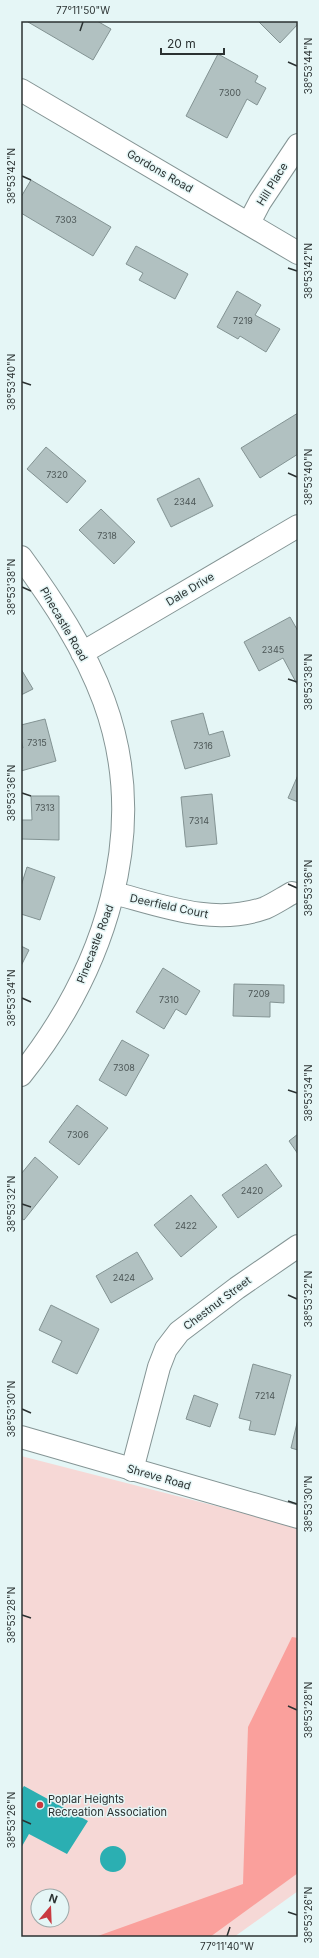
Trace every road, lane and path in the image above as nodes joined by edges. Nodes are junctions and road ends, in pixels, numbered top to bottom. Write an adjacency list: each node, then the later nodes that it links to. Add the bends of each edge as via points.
1 (21, 90): 3 (street, Gordons Road)
2 (298, 145): 3 (street, Hill Place, via 260,202)
3 (249, 224): 4 (street, Gordons Road)
4 (298, 253)
5 (298, 526): 7 (street, Dale Drive)
6 (21, 558): 7 (street, Pinecastle Road, via 44,588)
7 (82, 653): 8 (street, Pinecastle Road, via 104,701 122,781 123,823)
8 (114, 893): 9 (street, Deerfield Court, via 192,913 216,916 242,914 266,907); 10 (street, Pinecastle Road, via 103,930 78,988 56,1028)
9 (292, 893)
10 (21, 1075)
11 (298, 1246): 13 (street, Chestnut Street, via 179,1332 166,1349)
12 (21, 1437): 13 (street, Shreve Road)
13 (132, 1470): 14 (street, Shreve Road)
14 (298, 1517)

